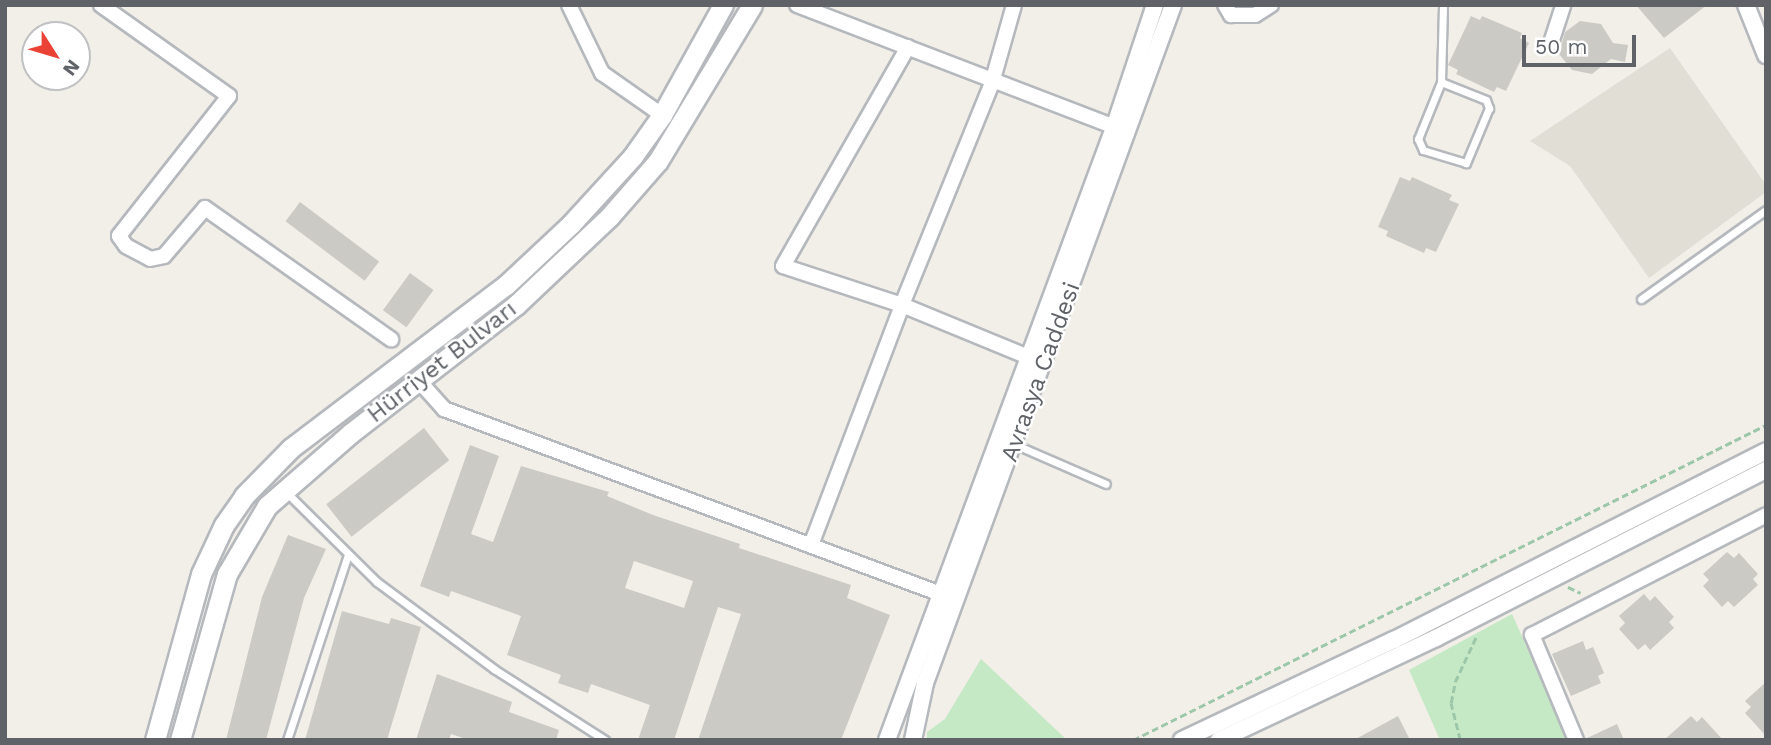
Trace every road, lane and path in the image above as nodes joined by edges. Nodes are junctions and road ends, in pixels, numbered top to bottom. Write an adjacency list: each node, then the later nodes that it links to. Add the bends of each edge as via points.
1 (102, 5): 24 (street, via 229,96 119,236 125,246 150,259 164,256 205,208)
2 (569, 5): 19 (street, via 602,72)
3 (723, 5): 19 (main road, Hürriyet Bulvarı)
4 (752, 5): 26 (main road, Hürriyet Bulvarı, via 679,130 639,185 548,277)
5 (797, 5): 15 (street)
6 (1014, 5): 18 (street)
7 (1155, 5): 20 (street)
8 (1173, 5): 20 (street, Avrasya Caddesi)
9 (1225, 5): 10 (street, via 1231,15 1255,15)
10 (1271, 5)
11 (1443, 5): 17 (lane)
12 (1563, 5): 14 (street)
13 (1746, 5): 16 (street)
14 (1551, 43)
15 (908, 47): 18 (street); 23 (street, via 783,266)
16 (1766, 55)
17 (1441, 82): 17 (lane, via 1418,139 1423,150 1466,163 1489,108 1486,100)
18 (992, 83): 20 (street); 23 (street)
19 (662, 115): 38 (main road, Hürriyet Bulvarı, via 618,174 531,264 291,448 244,496 224,525 201,574)
20 (1122, 130): 25 (street); 28 (street, Avrasya Caddesi)
21 (1766, 209): 22 (lane)
22 (1641, 299)
23 (902, 304): 25 (street); 34 (street)
24 (391, 339)
25 (1028, 357): 36 (street)
26 (419, 380): 32 (main road, Hürriyet Bulvarı); 34 (street, via 444,409)
27 (1766, 425): 44 (path)
28 (1014, 444): 31 (lane); 43 (street, Avrasya Caddesi, via 925,683)
29 (1766, 452): 45 (street, via 1394,640)
30 (1766, 470): 46 (street, via 1436,638)
31 (1106, 484)
32 (282, 489): 35 (lane); 39 (main road, Hürriyet Bulvarı, via 253,524 227,573)
33 (1766, 515): 48 (street, via 1532,635)
34 (811, 545): 36 (street)
35 (348, 555): 40 (lane); 41 (lane, via 494,669)
36 (941, 594): 42 (street)
37 (1473, 630): 47 (path, via 1476,638 1455,682 1451,703)
38 (155, 740)
39 (180, 740)
40 (287, 740)
41 (604, 740)
42 (887, 740)
43 (913, 740)
44 (1133, 740)
45 (1182, 740)
46 (1219, 740)
47 (1460, 740)
48 (1576, 740)

